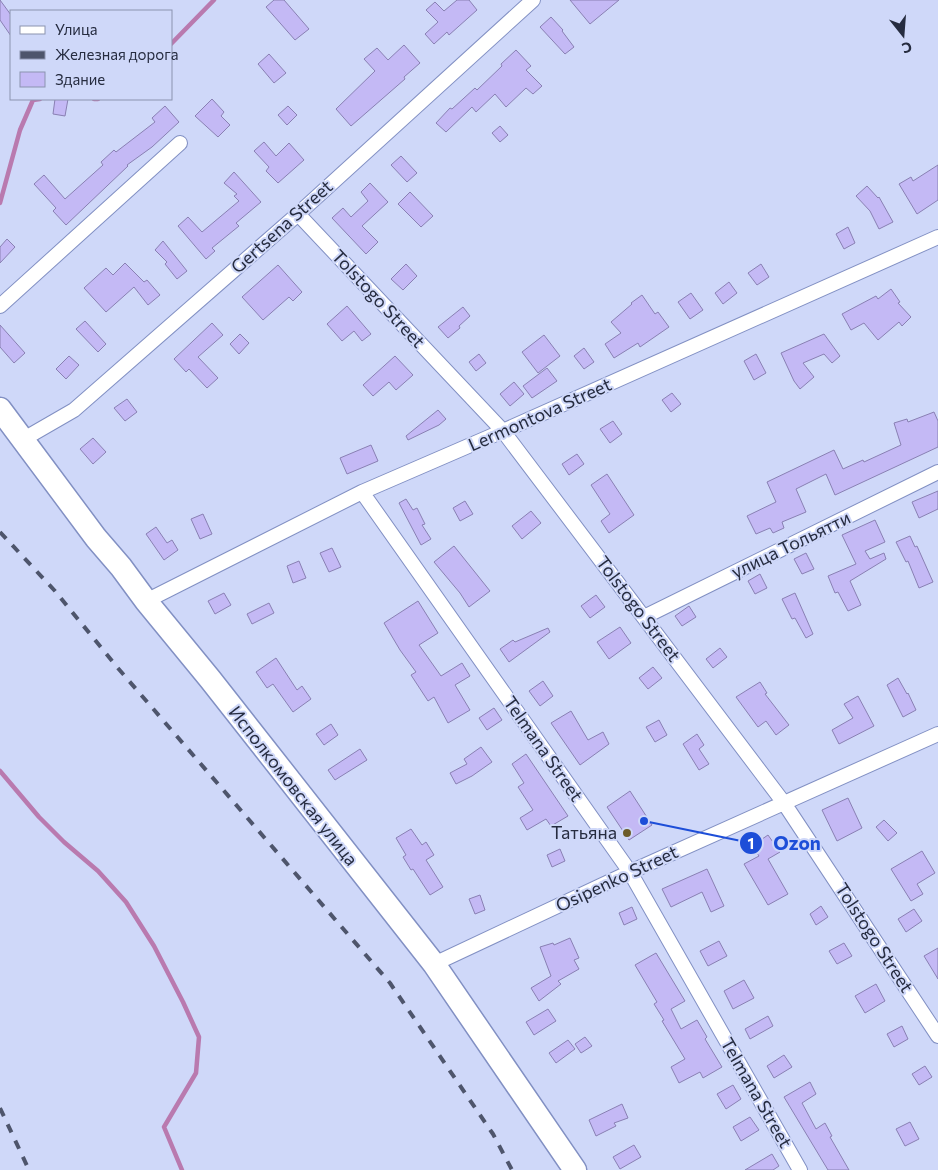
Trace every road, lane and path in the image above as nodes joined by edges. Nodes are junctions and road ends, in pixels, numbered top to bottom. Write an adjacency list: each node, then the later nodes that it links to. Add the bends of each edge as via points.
1 (534, 0): 3 (street, Gertsena Street)
2 (180, 143): 5 (street)
3 (298, 214): 7 (street, Tolstogo Street); 8 (street, Gertsena Street, via 74,410)
4 (938, 237): 7 (street, Lermontova Street)
5 (0, 306)
6 (0, 409): 8 (main road, Исполкомовская улица)
7 (503, 431): 10 (street, Lermontova Street); 12 (street, Tolstogo Street)
8 (22, 440): 11 (main road, Исполкомовская улица)
9 (938, 472): 12 (street, улица Тольятти)
10 (362, 492): 11 (street, Lermontova Street); 15 (street, Telmana Street)
11 (146, 602): 16 (main road, Исполкомовская улица)
12 (644, 617): 14 (street, Tolstogo Street)
13 (938, 734): 14 (street, Osipenko Street)
14 (784, 803): 15 (street, Osipenko Street); 17 (street, Tolstogo Street)
15 (630, 872): 16 (street, Osipenko Street); 19 (street, Telmana Street)
16 (434, 964): 18 (main road, Исполкомовская улица)
17 (938, 1036)
18 (575, 1170)
19 (800, 1170)

